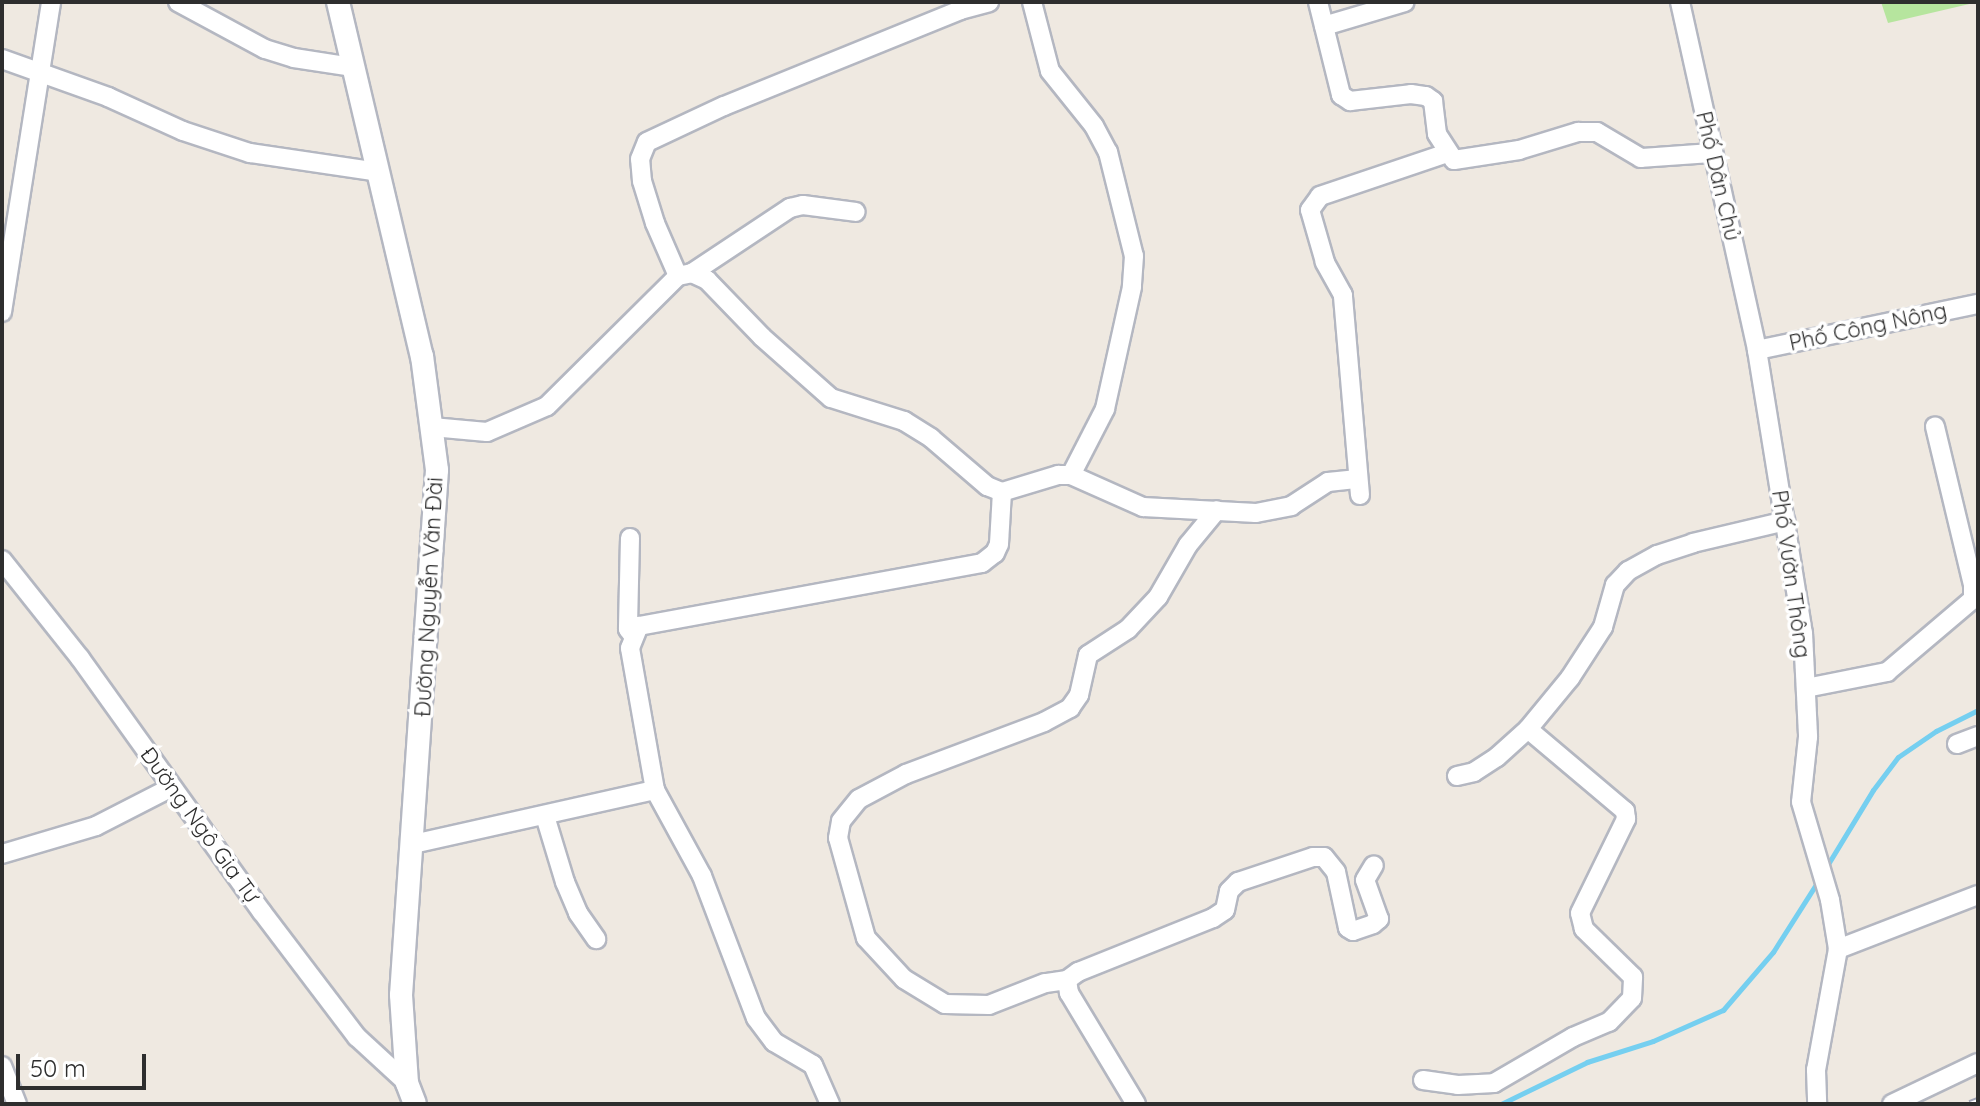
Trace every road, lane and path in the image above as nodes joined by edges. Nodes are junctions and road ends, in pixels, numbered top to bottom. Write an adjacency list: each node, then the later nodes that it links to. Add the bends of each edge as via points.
1 (51, 2): 12 (street)
2 (178, 2): 11 (street, via 265,49)
3 (338, 2): 11 (street, Đường Nguyễn Văn Đài)
4 (989, 2): 17 (street, via 724,106 647,142 640,159 642,181 655,223)
5 (1032, 2): 23 (street, via 1050,71 1108,152 1134,256 1105,409)
6 (1318, 2): 9 (street)
7 (1405, 2): 9 (street)
8 (1680, 2): 14 (street, Phố Dân Chủ)
9 (1324, 26): 13 (street, via 1341,95 1350,101 1426,96 1433,101 1437,134)
10 (2, 59): 12 (street)
11 (353, 67): 15 (street, Đường Nguyễn Văn Đài)
12 (41, 75): 15 (street, via 250,153); 19 (street)
13 (1447, 153): 14 (street, via 1454,160 1480,157 1597,132 1641,158); 25 (street, via 1320,196 1310,210 1325,262 1343,295 1359,487 1328,482 1291,506 1256,513)
14 (1713, 153): 20 (street, Phố Dân Chủ)
15 (378, 172): 21 (street, Đường Nguyễn Văn Đài, via 422,356)
16 (856, 212): 17 (street, via 790,208)
17 (685, 275): 21 (street, via 547,406 487,432); 24 (street, via 707,280 831,398 904,421)
18 (1978, 304): 20 (street, Phố Công Nông)
19 (2, 312)
20 (1757, 350): 26 (street, Phố Vườn Thông)
21 (432, 427): 38 (street, Đường Nguyễn Văn Đài, via 437,470)
22 (1935, 427): 30 (street, via 1973,599 1887,672)
23 (1071, 475): 24 (street); 25 (street, via 1143,507)
24 (1002, 492): 29 (street, via 999,544 982,563 652,623 639,626)
25 (1217, 510): 44 (street, via 1188,545 1158,597 1128,629 1088,655 1079,695 1070,708 906,774 859,799 841,821 838,838 866,938 904,979 945,1004 989,1005)
26 (1785, 521): 30 (street, Phố Vườn Thông); 31 (street, via 1693,543 1628,571 1615,585 1603,627)
27 (630, 538): 29 (street, via 628,629)
28 (2, 560): 35 (street, Đường Ngô Gia Tự)
29 (633, 636): 36 (street, via 630,648)
30 (1806, 688): 43 (street, Phố Vườn Thông, via 1808,737 1801,802 1830,900)
31 (1528, 729): 34 (street, via 1497,757); 47 (street, via 1625,811 1626,819 1580,913 1584,929 1633,977 1632,998 1609,1022 1494,1083)
32 (1978, 736): 33 (street)
33 (1957, 744)
34 (1457, 776)
35 (172, 787): 39 (street, via 96,826); 48 (street, Đường Ngô Gia Tự, via 357,1037)
36 (655, 790): 37 (street); 50 (street, via 702,876 756,1018 774,1042 813,1065)
37 (545, 816): 38 (street); 42 (street, via 565,882)
38 (413, 844): 48 (street, Đường Nguyễn Văn Đài, via 401,995)
39 (2, 854)
40 (1374, 865): 44 (street, via 1365,880 1379,919 1373,924 1348,928 1336,872 1324,857 1313,857 1238,882 1220,915)
41 (1978, 895): 43 (street)
42 (596, 939)
43 (1838, 949): 52 (street, via 1816,1070)
44 (1067, 980): 51 (street, via 1069,993)
45 (1978, 1063): 53 (street)
46 (2, 1066): 49 (street)
47 (1423, 1080)
48 (411, 1094)
49 (17, 1104)
50 (830, 1104)
51 (1136, 1104)
52 (1817, 1104)
53 (1892, 1104)

